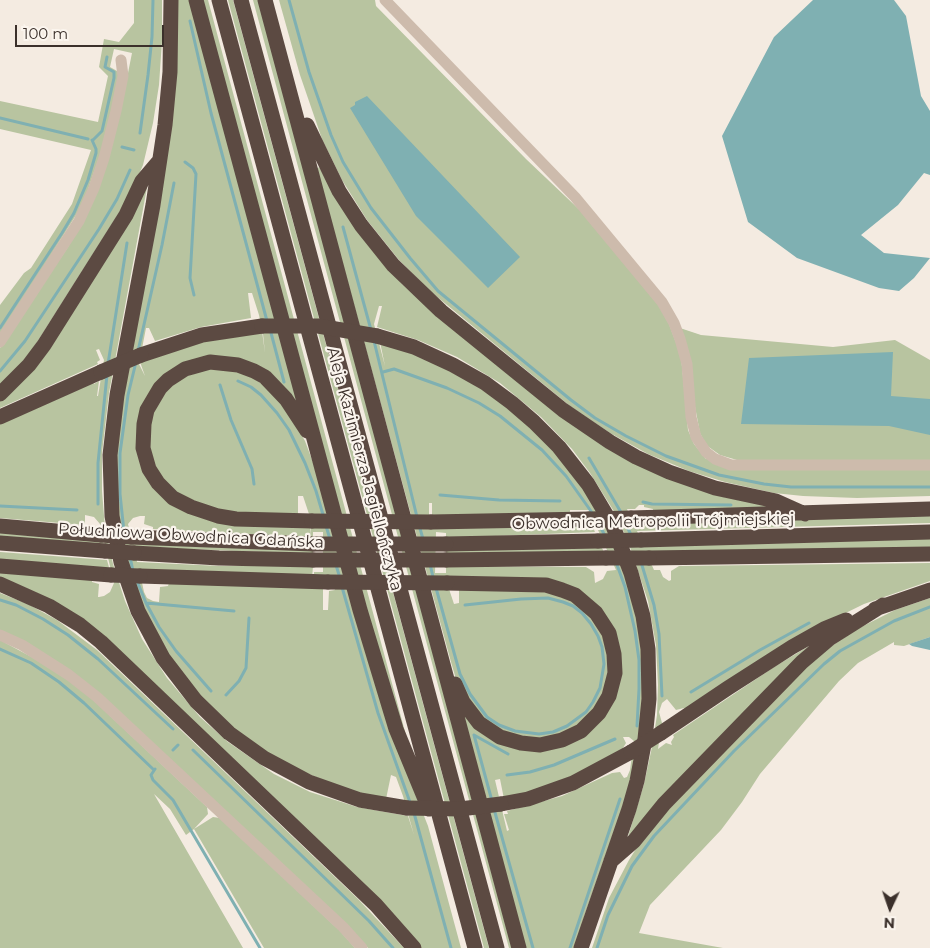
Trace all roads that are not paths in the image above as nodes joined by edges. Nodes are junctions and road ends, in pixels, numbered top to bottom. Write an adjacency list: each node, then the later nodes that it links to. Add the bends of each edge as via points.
1 (171, 0): 9 (highway, via 170,77)
2 (196, 0): 13 (highway)
3 (219, 0): 29 (highway, Aleja Kazimierza Jagiellończyka)
4 (241, 0): 33 (highway, Aleja Kazimierza Jagiellończyka)
5 (265, 0): 8 (highway)
6 (385, 0): 14 (lane, via 575,196 662,302 682,346 687,364 691,417 696,437 706,452 731,465)
7 (121, 60): 10 (lane, via 123,76 116,111 94,188 78,222)
8 (284, 71): 16 (highway, via 325,165 350,209 392,265 447,317 563,410 625,451 684,478 776,501); 27 (highway)
9 (160, 160): 11 (highway, via 142,182 126,215 44,345 29,366); 25 (highway, bridge, via 117,395 110,455 114,533 132,597 155,645 178,680 215,720 278,767 321,787 360,800 407,808 460,810 528,798 574,783 631,752 792,647 824,629)
10 (0, 342)
11 (0, 394)
12 (0, 417): 28 (highway, bridge, via 141,355 202,335 262,326 318,326 377,336 414,347 453,365 512,402 565,454 588,484 619,541 632,573 643,616 648,649 649,699 642,759)
13 (314, 442): 16 (highway, bridge, via 286,399 264,377 220,362 198,364 168,380 154,397 142,436 145,459 165,491 181,503 236,519 431,522); 29 (highway, via 396,729)
14 (930, 466)
15 (930, 510): 16 (highway)
16 (805, 514)
17 (0, 526): 20 (highway, Południowa Obwodnica Gdańska, bridge, via 131,537)
18 (930, 532): 20 (highway, Obwodnica Metropolii Trójmiejskiej, bridge)
19 (0, 543): 21 (highway, Południowa Obwodnica Gdańska, bridge, via 219,558 313,560)
20 (377, 545)
21 (930, 554)
22 (0, 566): 27 (highway, bridge, via 111,575 546,585 575,595 596,612 609,633 615,673 609,696 599,713 581,731 540,745 500,737 480,723 463,702)
23 (0, 584): 31 (highway, via 37,599 89,632 376,905)
24 (930, 590): 25 (highway)
25 (883, 605): 28 (highway, via 829,639 802,662 664,804 634,841)
26 (0, 635): 30 (lane, via 22,645 97,697 344,927)
27 (442, 659): 34 (highway)
28 (610, 862): 35 (highway)
29 (454, 868): 32 (highway, Aleja Kazimierza Jagiellończyka)
30 (362, 948)
31 (414, 948)
32 (475, 948)
33 (497, 948)
34 (519, 948)
35 (581, 948)

